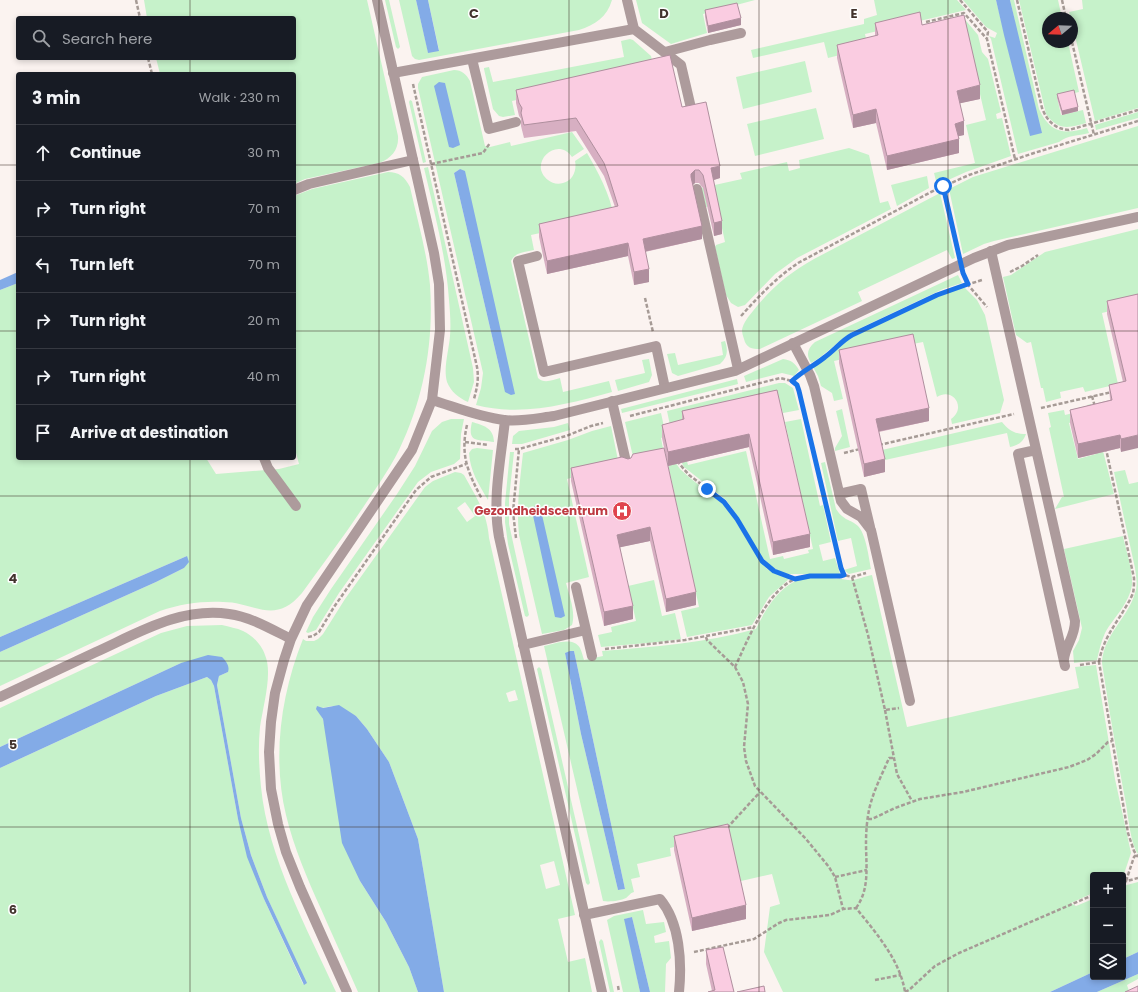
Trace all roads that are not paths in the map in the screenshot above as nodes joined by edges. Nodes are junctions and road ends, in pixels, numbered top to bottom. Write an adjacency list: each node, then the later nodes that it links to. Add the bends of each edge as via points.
1 (377, 0): 7 (street)
2 (627, 0): 3 (street)
3 (634, 29): 5 (street); 6 (street)
4 (741, 33): 5 (street)
5 (665, 52): 8 (street, via 681,65)
6 (472, 59): 7 (street); 9 (street, via 489,129)
7 (393, 73): 10 (street)
8 (691, 108)
9 (516, 122)
10 (414, 163): 11 (street, via 309,184); 19 (street, via 439,284 440,330)
11 (296, 189)
12 (697, 189): 17 (street)
13 (1138, 217): 14 (street, via 1008,245)
14 (991, 251): 16 (street); 22 (street)
15 (537, 256): 18 (street, via 518,261 544,372 656,346)
16 (793, 343): 17 (street); 25 (street, via 814,386)
17 (738, 369): 18 (street)
18 (665, 388): 20 (street)
19 (432, 400): 21 (street, via 486,417); 34 (street, via 412,450 307,605)
20 (612, 402): 21 (street, via 554,416); 24 (street)
21 (505, 420): 35 (street, via 496,496 496,522)
22 (1036, 450): 28 (street); 29 (street, via 1018,454)
23 (265, 460): 26 (street)
24 (627, 466)
25 (839, 494): 27 (street, via 847,509 861,517); 27 (street, via 861,489)
26 (296, 506)
27 (871, 530): 38 (street)
28 (1055, 535): 29 (street); 31 (street)
29 (1037, 539): 32 (street)
30 (576, 587): 33 (street)
31 (1074, 621): 32 (street); 32 (street, via 1075,630 1068,645 1065,663)
32 (1056, 625)
33 (586, 630): 35 (street); 36 (street)
34 (293, 635): 37 (street, via 229,614 183,616 152,626); 40 (street, via 275,693 269,752 271,789 286,852)
35 (523, 645): 39 (street)
36 (591, 654)
37 (0, 697)
38 (910, 701)
39 (584, 915): 41 (street); 42 (street, via 660,899 672,921 680,955)
40 (347, 992)
41 (602, 992)
42 (679, 992)

